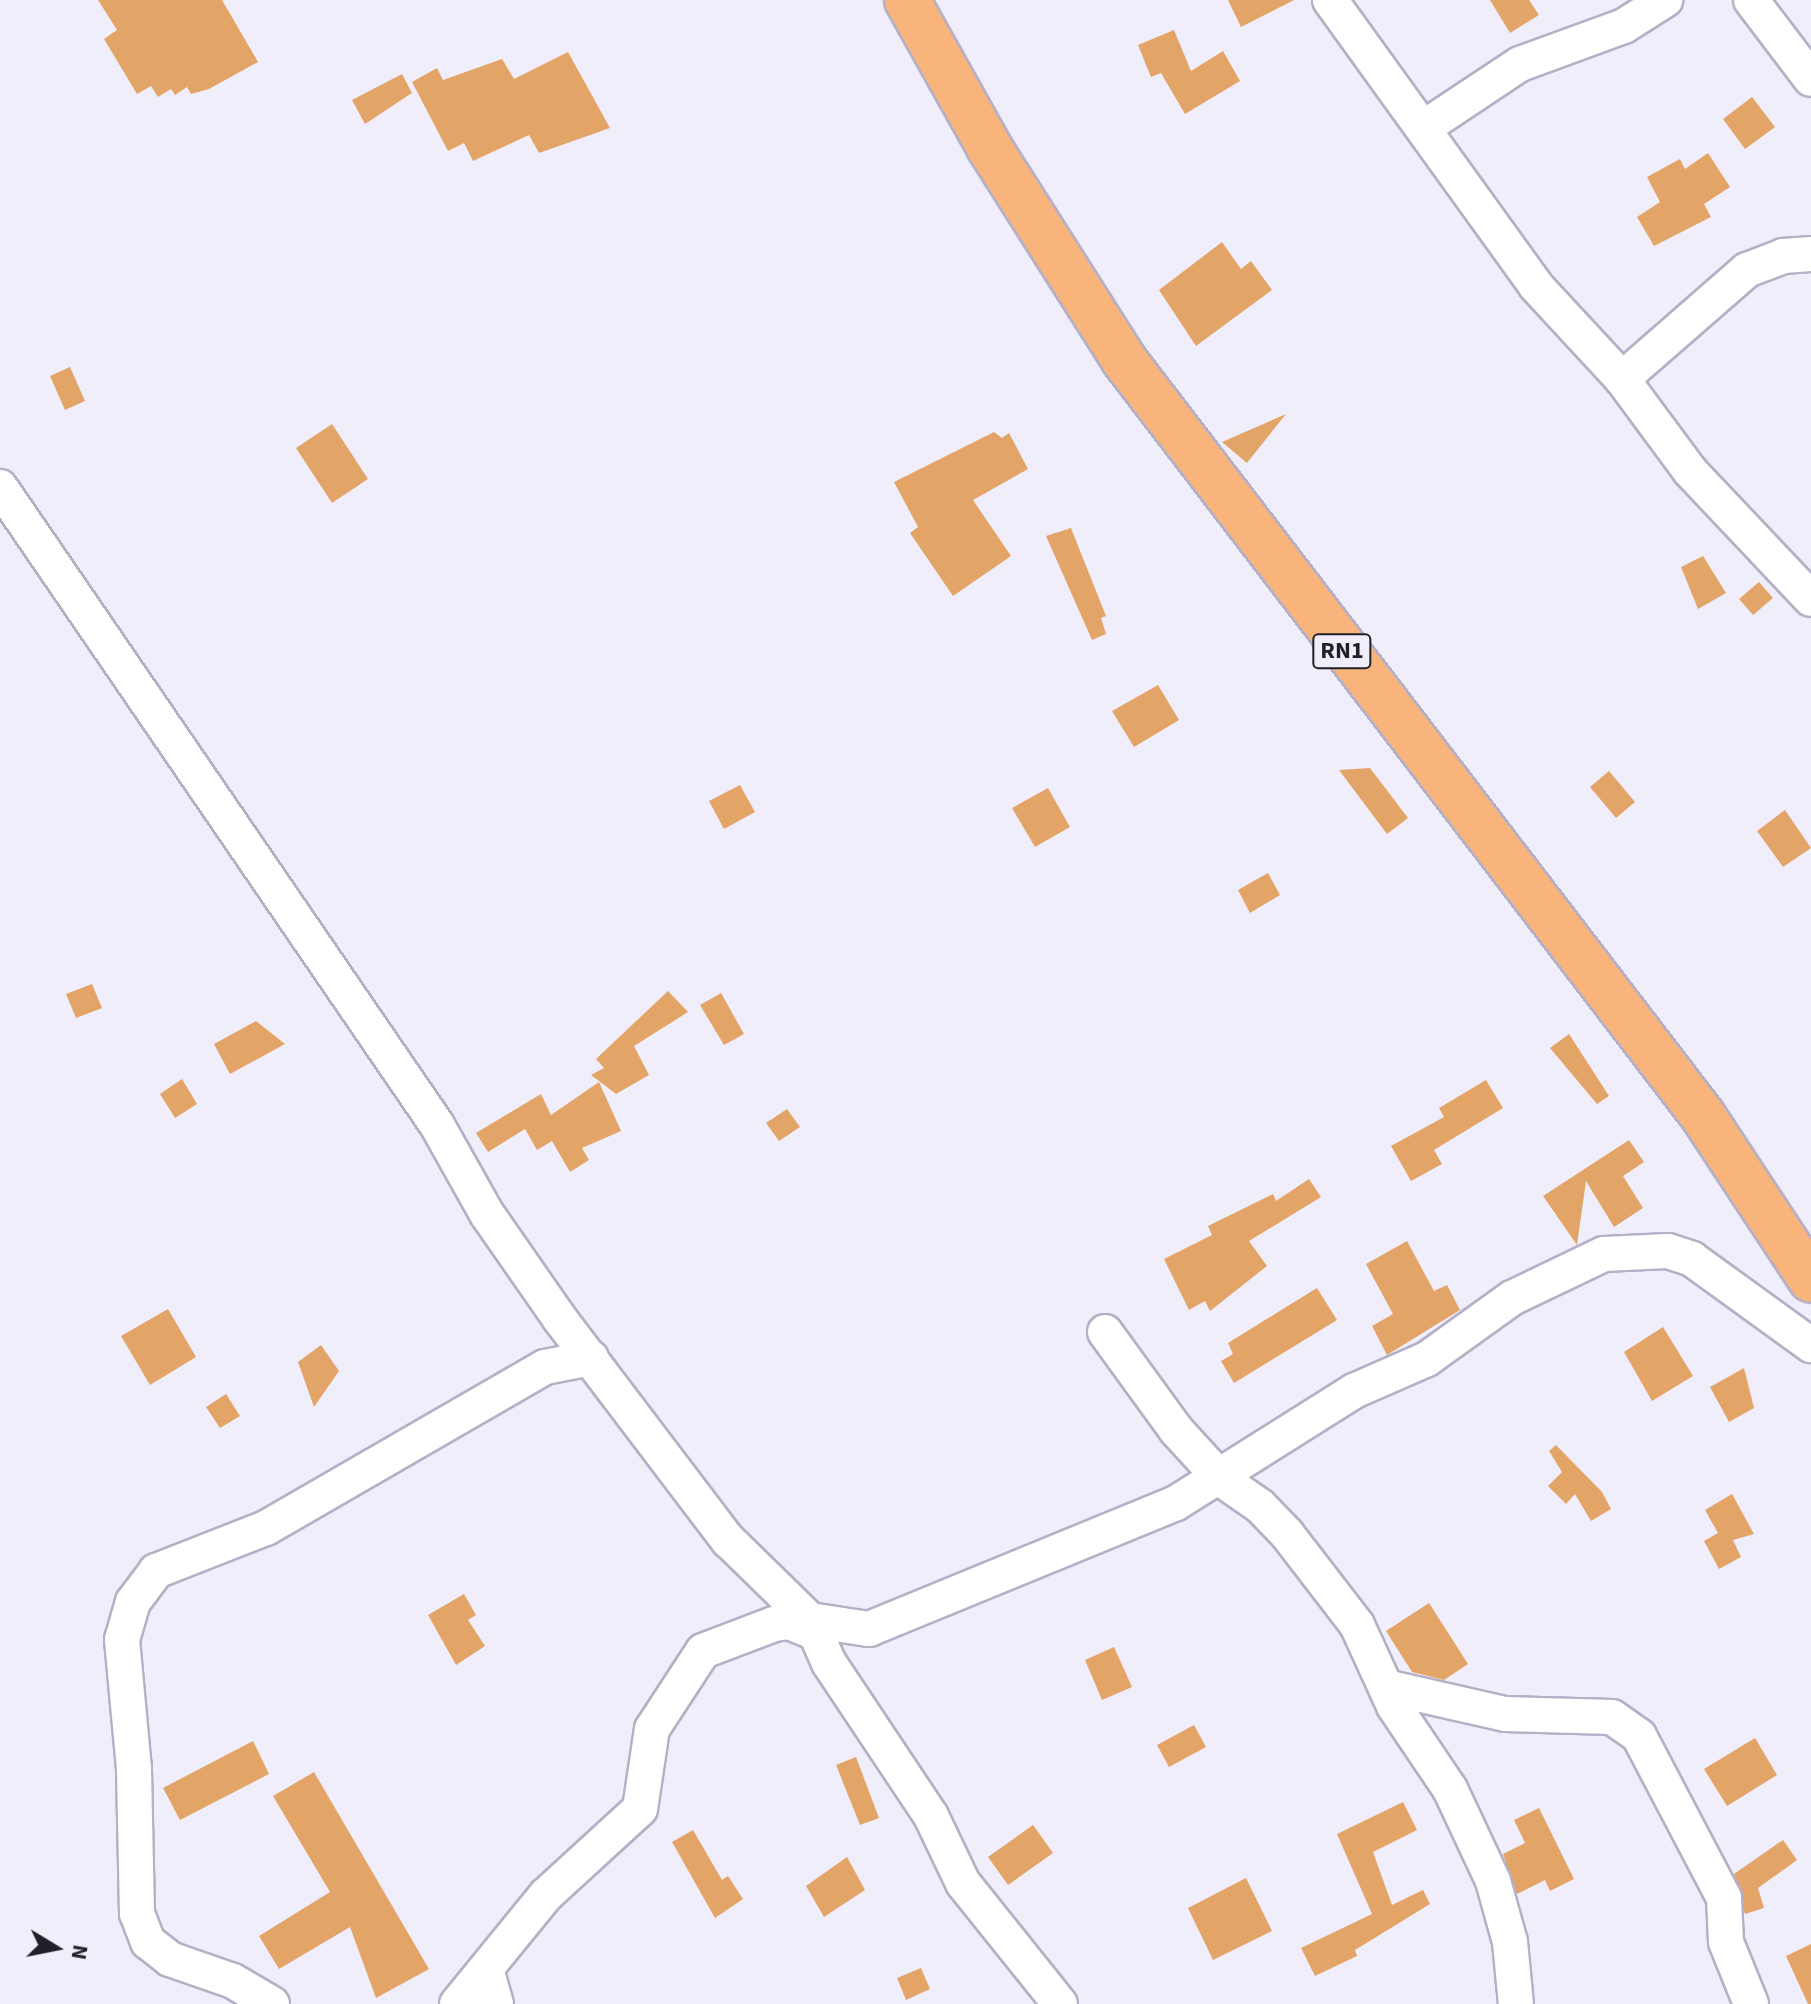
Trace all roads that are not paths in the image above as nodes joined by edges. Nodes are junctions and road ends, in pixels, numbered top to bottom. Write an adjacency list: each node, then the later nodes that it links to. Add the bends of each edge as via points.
1 (907, 0): 11 (highway, RN1, via 1030,214 1124,360 1703,1116)
2 (1330, 0): 6 (street, via 1388,86)
3 (1665, 0): 6 (street, via 1624,26 1520,64)
4 (1751, 0): 5 (street)
5 (1811, 79)
6 (1425, 127): 8 (street, via 1536,286)
7 (1811, 254): 8 (street, via 1783,256 1747,270)
8 (1622, 379): 10 (street, via 1690,471)
9 (0, 487): 14 (street, via 437,1125 487,1214)
10 (1811, 599)
11 (1811, 1280)
12 (1105, 1332): 15 (street)
13 (1811, 1345): 15 (street, via 1692,1259 1653,1250 1604,1254 1512,1298 1427,1359 1354,1391)
14 (591, 1358): 16 (street, via 728,1540); 19 (street, via 545,1367 266,1528 156,1571 133,1602 122,1640 134,1769 137,1914 148,1942 170,1959 233,1981)
15 (1221, 1479): 16 (street, via 977,1590 869,1629); 17 (street, via 1260,1506 1306,1558 1357,1625)
16 (812, 1626): 18 (street, via 774,1624 703,1651 656,1719 640,1809 546,1895); 22 (street, via 931,1816 963,1883)
17 (1386, 1687): 23 (street, via 1450,1789 1493,1881 1510,1942); 24 (street, via 1505,1714 1612,1717 1639,1736 1724,1898 1726,1942)
18 (486, 1969): 20 (street); 21 (street)
19 (272, 2004)
20 (457, 2004)
21 (496, 2004)
22 (1060, 2004)
23 (1516, 2004)
24 (1751, 2004)

